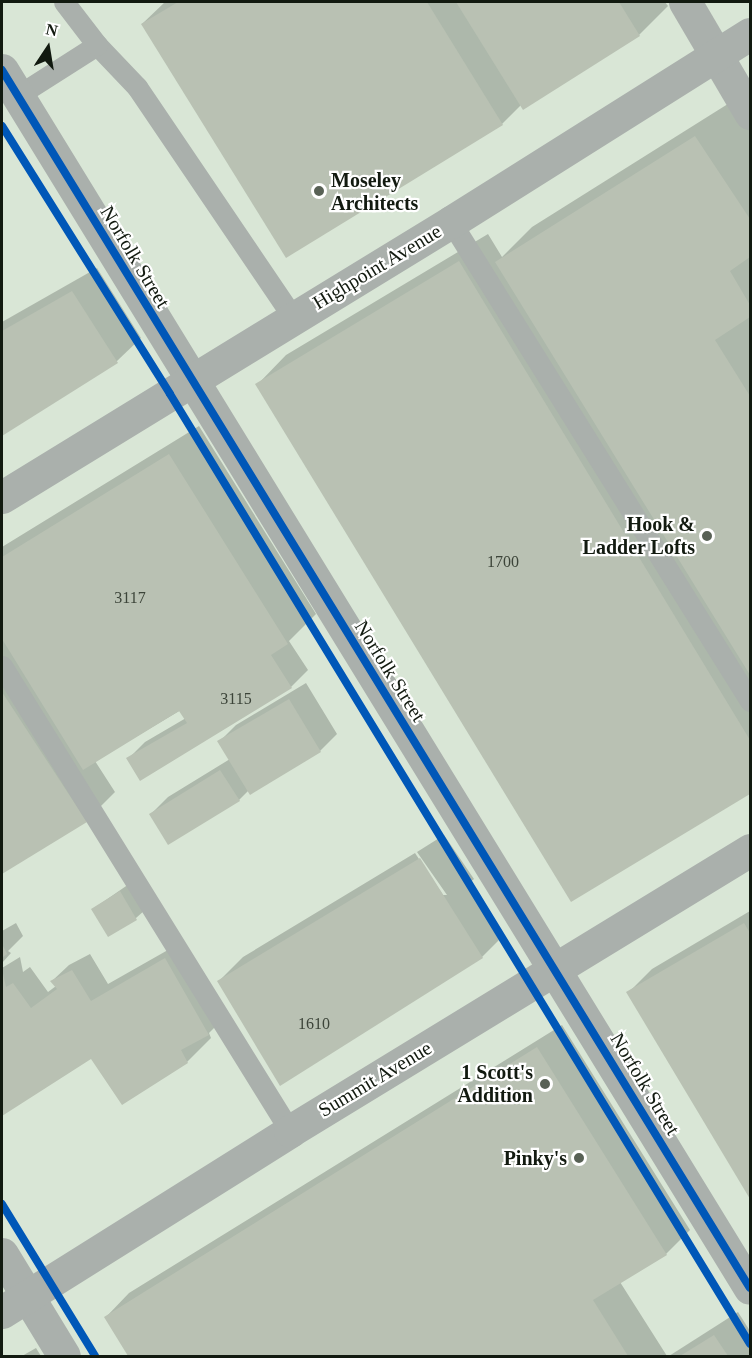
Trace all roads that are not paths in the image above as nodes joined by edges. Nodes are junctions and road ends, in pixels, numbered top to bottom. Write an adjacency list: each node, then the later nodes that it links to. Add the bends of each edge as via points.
1 (64, 2): 4 (lane)
2 (685, 2): 5 (street)
3 (750, 34): 5 (street, Highpoint Avenue)
4 (97, 45): 6 (lane); 9 (lane, via 137,87)
5 (716, 55): 7 (street); 8 (street, Highpoint Avenue)
6 (9, 83): 10 (street, Norfolk Street)
7 (750, 113)
8 (451, 222): 9 (street, Highpoint Avenue); 13 (lane)
9 (293, 317): 10 (street, Highpoint Avenue)
10 (191, 381): 11 (street, Highpoint Avenue); 15 (street, Norfolk Street)
11 (2, 497)
12 (2, 666): 16 (lane)
13 (750, 701)
14 (750, 850): 15 (street, Summit Avenue)
15 (555, 970): 16 (street, Summit Avenue); 18 (street, Norfolk Street)
16 (290, 1131): 19 (street, Summit Avenue)
17 (2, 1254): 19 (street)
18 (747, 1275)
19 (14, 1304): 20 (street)
20 (64, 1356)

